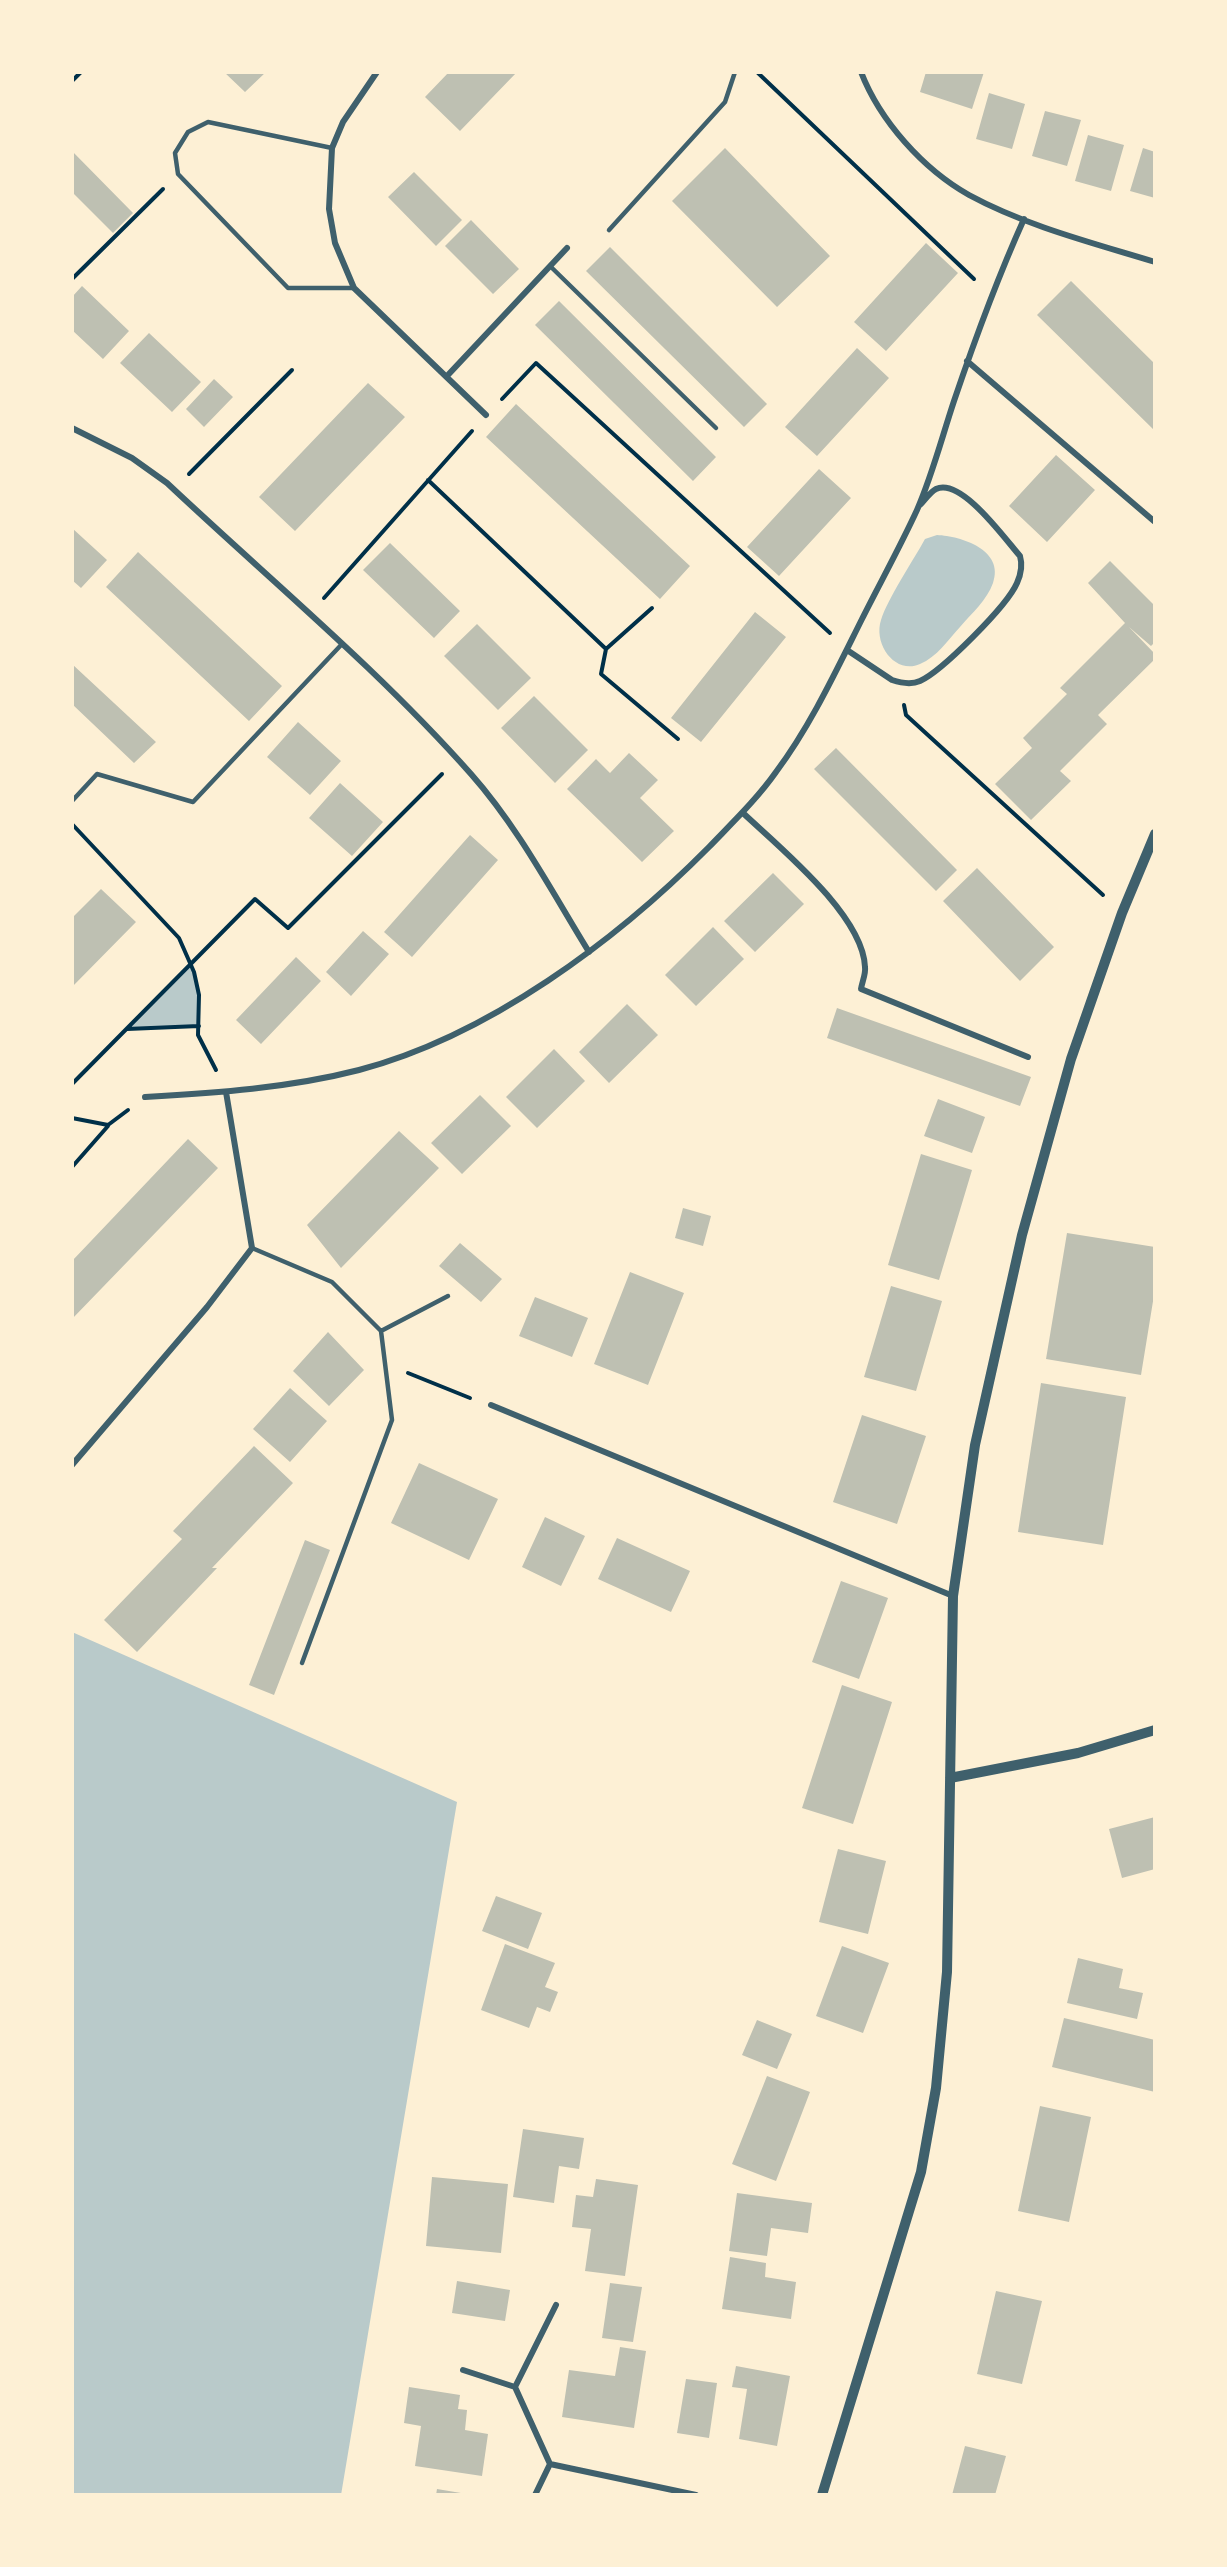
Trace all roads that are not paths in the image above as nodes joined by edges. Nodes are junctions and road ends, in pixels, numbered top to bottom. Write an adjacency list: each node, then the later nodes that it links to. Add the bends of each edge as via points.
1 (376, 72): 4 (street, via 343,122)
2 (735, 72): 6 (lane, via 725,102)
3 (861, 72): 5 (street, via 887,120 940,174 969,195)
4 (332, 148): 10 (street, via 330,217 335,243); 10 (lane, via 208,122 188,132 176,153 178,174 288,288)
5 (1024, 219): 8 (street); 11 (street, via 990,294)
6 (609, 230)
7 (567, 248): 9 (street)
8 (1155, 262)
9 (550, 266): 12 (street); 15 (lane)
10 (354, 288): 12 (street)
11 (967, 361): 16 (street); 17 (street)
12 (447, 376): 13 (street)
13 (486, 415)
14 (72, 428): 18 (street, via 132,458 174,490)
15 (716, 428)
16 (918, 507): 19 (street); 19 (street, via 936,489 956,489 1020,556 1018,581 1009,596 939,670 919,681 901,683 884,676)
17 (1155, 522)
18 (342, 644): 20 (lane, via 193,802 97,774); 23 (street, via 414,712 514,831)
19 (847, 650): 21 (street, via 819,705 782,763)
20 (72, 801)
21 (743, 813): 23 (street, via 663,893); 24 (street, via 817,884 852,928 866,968 861,989)
22 (1155, 834): 34 (street, via 1122,912 1071,1059 1022,1235 975,1445)
23 (589, 952): 25 (street, via 507,1005 406,1055 358,1070)
24 (1028, 1057)
25 (226, 1092): 26 (street); 27 (street)
26 (144, 1097)
27 (252, 1248): 29 (lane, via 333,1282); 32 (street, via 207,1308)
28 (448, 1296): 29 (lane)
29 (381, 1331): 35 (lane, via 392,1420)
30 (491, 1406): 34 (street)
31 (72, 1453): 32 (street)
32 (78, 1459): 33 (street)
33 (72, 1465)
34 (952, 1596): 37 (street)
35 (302, 1664)
36 (1155, 1730): 37 (street, via 1078,1753)
37 (950, 1778): 44 (street, via 946,1972 934,2099 921,2172)
38 (556, 2305): 40 (street)
39 (463, 2370): 40 (street)
40 (515, 2387): 41 (street)
41 (550, 2464): 42 (street); 43 (street)
42 (535, 2495)
43 (696, 2495)
44 (822, 2495)

